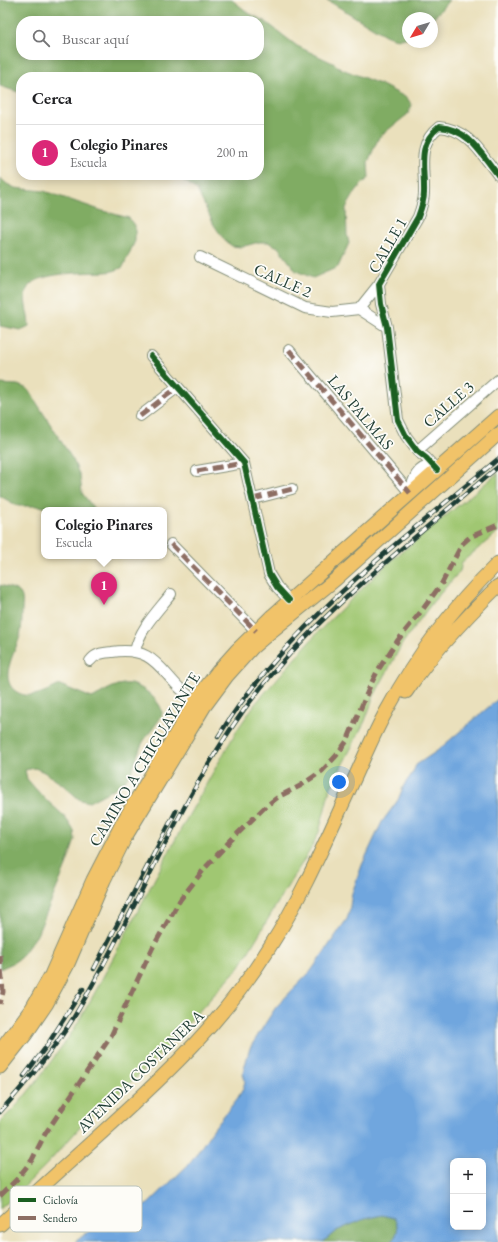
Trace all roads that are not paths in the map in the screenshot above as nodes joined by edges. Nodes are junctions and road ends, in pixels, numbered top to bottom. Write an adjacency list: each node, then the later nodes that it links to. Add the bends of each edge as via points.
1 (498, 175): 3 (street, CALLE 1, via 464,134 450,128 439,127 433,132 425,147 422,161 424,194 418,217)
2 (200, 257): 4 (street, CALLE 2, via 305,308 332,312)
3 (379, 284): 4 (street); 5 (street, CALLE 1)
4 (359, 309): 5 (street)
5 (387, 327): 13 (street, CALLE 1, via 398,420)
6 (290, 350): 19 (street, LAS PALMAS)
7 (151, 356): 9 (street)
8 (498, 380): 13 (street, CALLE 3)
9 (178, 387): 10 (street); 14 (street)
10 (140, 416)
11 (498, 416): 16 (main road, CAMINO A CHIGUAYANTE)
12 (498, 434): 20 (main road, CAMINO A CHIGUAYANTE)
13 (416, 451): 15 (street, CALLE 1); 16 (street, CALLE 1)
14 (244, 463): 17 (street); 21 (street)
15 (422, 468): 16 (street); 19 (street, via 416,475)
16 (435, 468): 19 (main road, CAMINO A CHIGUAYANTE); 20 (main road, via 436,480)
17 (197, 471)
18 (292, 489): 21 (street)
19 (410, 493): 26 (main road, CAMINO A CHIGUAYANTE)
20 (432, 493): 33 (main road, CAMINO A CHIGUAYANTE, via 336,579 253,647 215,691 126,836 67,966 47,1003)
21 (252, 499): 26 (street, via 269,574)
22 (172, 544): 27 (street)
23 (498, 563): 31 (main road, AVENIDA COSTANERA, via 420,654 387,709)
24 (498, 586): 31 (main road, AVENIDA COSTANERA, via 454,630 420,672 388,718)
25 (171, 594): 28 (street, via 144,628)
26 (289, 600): 27 (main road, CAMINO A CHIGUAYANTE)
27 (256, 631): 30 (main road, CAMINO A CHIGUAYANTE, via 218,671)
28 (135, 651): 29 (street, via 99,654); 30 (street, via 160,666 182,691)
29 (90, 661)
30 (196, 700): 32 (main road, CAMINO A CHIGUAYANTE, via 114,839 42,992)
31 (357, 773): 34 (main road, AVENIDA COSTANERA, via 286,921 264,958 231,1003 163,1077)
32 (0, 1051)
33 (0, 1067)
34 (43, 1186)
35 (10, 1216): 36 (main road, AVENIDA COSTANERA)
36 (0, 1225)

